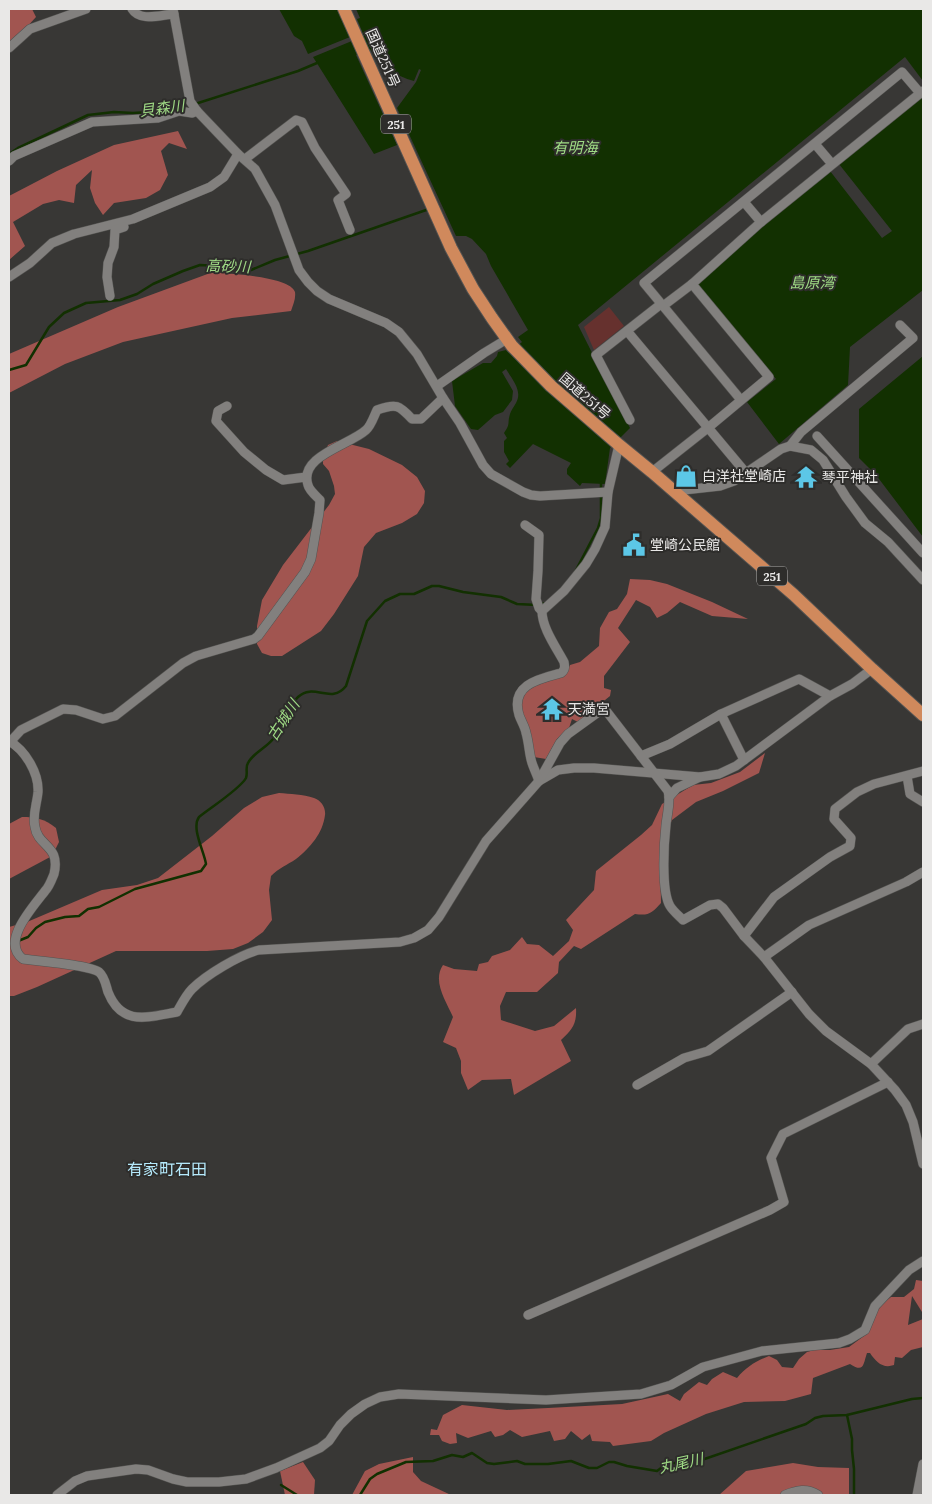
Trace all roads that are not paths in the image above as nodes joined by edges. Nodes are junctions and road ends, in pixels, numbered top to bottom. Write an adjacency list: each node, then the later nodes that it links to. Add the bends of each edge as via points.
1 (86, 9): 5 (street, via 30,29)
2 (132, 9): 4 (street, via 146,17)
3 (344, 9): 22 (highway, 国道251号 / 251, via 438,220 473,289)
4 (173, 11): 7 (street, via 187,87)
5 (9, 48)
6 (922, 92): 8 (street, via 902,72); 11 (street)
7 (195, 108): 9 (street); 10 (street, via 192,113 179,111 158,118 92,122)
8 (815, 144): 11 (street); 12 (street)
9 (242, 156): 13 (street, via 224,177 210,187); 15 (street, via 296,120 302,122 346,194 338,200); 23 (street, via 256,169 275,205 292,255 308,282 338,304 386,323 399,332)
10 (9, 161)
11 (832, 164): 14 (street)
12 (744, 202): 14 (street); 19 (street, via 644,283)
13 (134, 219): 16 (street, via 52,243); 18 (street, via 129,225 115,230 107,270)
14 (761, 222): 17 (street)
15 (350, 230)
16 (9, 277)
17 (692, 284): 19 (street); 25 (street, via 769,377)
18 (110, 296)
19 (662, 305): 21 (street); 25 (street)
20 (900, 325): 31 (street, via 913,338 801,432)
21 (627, 331): 27 (street, via 596,355); 28 (street)
22 (510, 342): 23 (street, via 484,353); 30 (highway, 国道251号 / 251, via 551,386)
23 (437, 386): 24 (street)
24 (443, 398): 34 (street, via 421,419 412,419 396,406 377,410 367,429 320,456 308,468); 36 (street, via 491,474 531,495)
25 (741, 400): 28 (street)
26 (227, 406): 34 (street, via 218,411 216,421 244,452 283,480)
27 (630, 420)
28 (709, 427): 32 (street); 33 (street)
29 (817, 436): 38 (street)
30 (615, 441): 32 (highway, 国道251号 / 251); 36 (street)
31 (790, 446): 33 (street); 39 (street, via 812,450 823,460 865,523 888,542)
32 (652, 472): 35 (highway, 国道251号 / 251)
33 (746, 473): 35 (street, via 720,486)
34 (306, 477): 45 (street, via 308,486 320,500 311,559 258,636 183,663 116,716 102,719 63,709 22,730)
35 (675, 491): 41 (highway, 国道251号 / 251, via 794,595)
36 (605, 492): 40 (street, via 605,527 595,549 564,591)
37 (525, 526): 40 (street, via 538,535)
38 (923, 553)
39 (923, 580)
40 (539, 607): 52 (street, via 565,665 564,671 530,684 517,698 531,762)
41 (872, 669): 42 (street); 44 (highway, 国道251号 / 251)
42 (830, 696): 43 (street, via 799,679); 47 (street)
43 (721, 714): 46 (street, via 670,744); 47 (street)
44 (923, 715)
45 (10, 741): 52 (street, via 23,752 36,775 38,793 34,826 36,833 53,852 55,861 54,874 47,889 13,933 12,950 23,958 99,972 112,1000 130,1016 138,1018 177,1012 191,990 238,958 259,950 400,942 428,930 440,917 486,841)
46 (641, 756): 49 (street); 52 (street, via 604,708 568,734)
47 (744, 760): 51 (street, via 719,774)
48 (923, 771): 50 (street)
49 (653, 773): 51 (street); 52 (street, via 574,768 558,770); 53 (street)
50 (907, 776): 54 (street, via 910,794); 56 (street, via 874,784 835,810 834,819 851,838 850,846 774,897)
51 (700, 777): 53 (street, via 677,788)
52 (539, 781)
53 (669, 797): 56 (street, via 664,857 670,906 683,920 718,904)
54 (923, 802)
55 (923, 872): 57 (street, via 809,926)
56 (744, 936): 57 (street)
57 (764, 957): 58 (street)
58 (792, 992): 60 (street, via 826,1031); 62 (street, via 708,1051 684,1058)
59 (923, 1024): 60 (street, via 908,1029)
60 (871, 1064): 61 (street)
61 (888, 1082): 63 (street, via 906,1105); 65 (street, via 783,1134 771,1158 784,1202)
62 (637, 1085)
63 (923, 1164)
64 (923, 1261): 67 (street, via 909,1270 875,1306 865,1330 839,1343 762,1351 703,1367 671,1385 642,1394 546,1400 380,1396 351,1414 320,1448 246,1479 187,1482 136,1469 87,1476 75,1480)
65 (528, 1315)
66 (923, 1464): 70 (street)
67 (57, 1495)
68 (785, 1495): 69 (street, via 802,1490)
69 (818, 1495)
70 (917, 1495)

